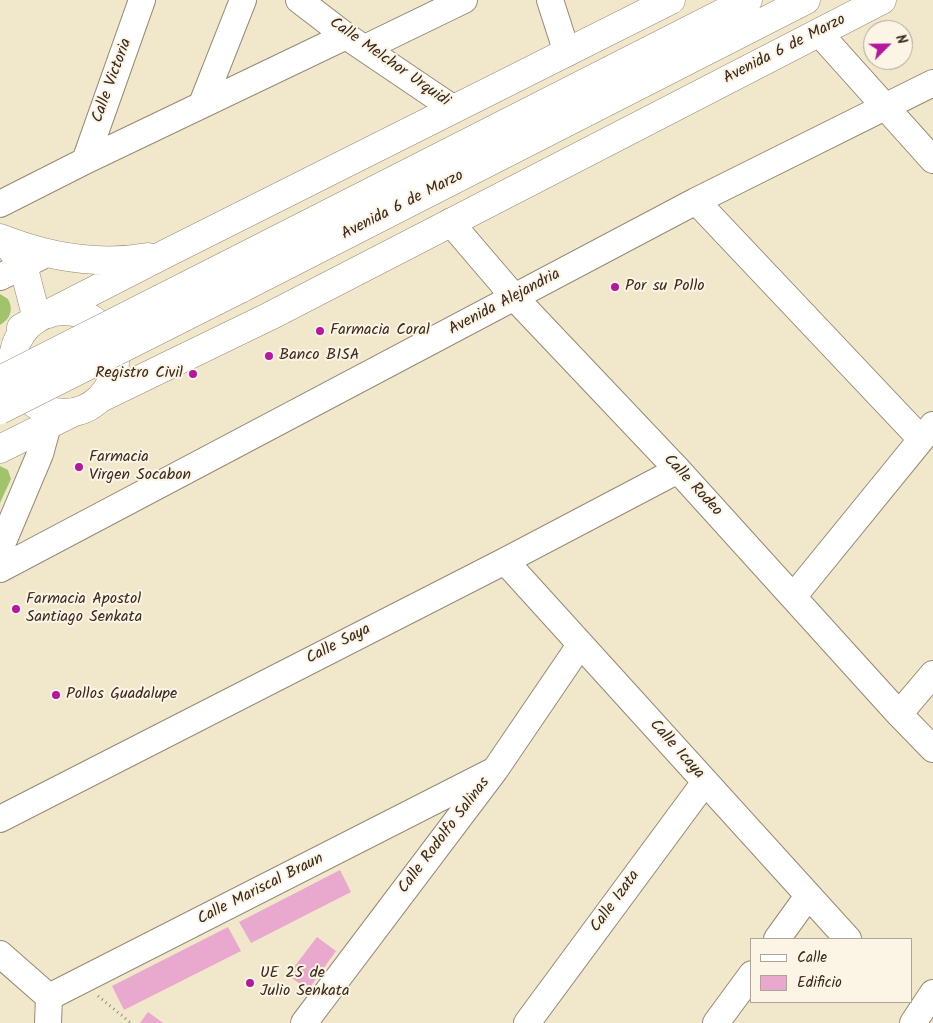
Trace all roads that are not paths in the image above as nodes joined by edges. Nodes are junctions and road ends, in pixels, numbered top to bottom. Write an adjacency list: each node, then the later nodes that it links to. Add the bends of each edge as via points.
1 (142, 0): 18 (street, Calle Victoria)
2 (243, 0): 14 (street)
3 (299, 0): 11 (street, Calle Melchor Urquidi)
4 (464, 0): 11 (street)
5 (550, 0): 12 (street)
6 (671, 0): 12 (main road)
7 (748, 0): 28 (main road, Avenida 6 de Marzo, bridge)
8 (806, 0): 30 (main road, Avenida 6 de Marzo, bridge)
9 (882, 0): 10 (main road, Avenida 6 de Marzo)
10 (819, 33): 15 (street); 21 (main road, Avenida 6 de Marzo)
11 (356, 42): 14 (street); 16 (street, Calle Melchor Urquidi)
12 (567, 53): 16 (main road)
13 (933, 83): 15 (street, Avenida Alejandria)
14 (202, 104): 18 (street)
15 (885, 108): 17 (street); 19 (street, Avenida Alejandria)
16 (454, 109): 23 (main road)
17 (933, 160)
18 (84, 162): 20 (street)
19 (696, 201): 25 (street, Avenida Alejandria); 32 (street)
20 (0, 204)
21 (450, 222): 25 (street, Calle Rodeo); 29 (main road, Avenida 6 de Marzo, via 270,316)
22 (2, 239): 24 (main road)
23 (169, 252): 24 (main road, via 122,260); 26 (main road)
24 (23, 266): 26 (main road)
25 (515, 298): 34 (street, Calle Rodeo); 37 (street, Avenida Alejandria)
26 (42, 317): 27 (main road); 29 (main road, via 59,312 82,315 93,320 109,338 116,362 110,385); 31 (main road, via 24,331 16,346 14,373 26,396)
27 (0, 338)
28 (0, 380)
29 (99, 399): 31 (main road)
30 (0, 410)
31 (55, 416): 33 (main road); 35 (street)
32 (927, 432): 38 (street)
33 (0, 449)
34 (678, 470): 36 (street, Calle Saya); 38 (street, Calle Rodeo)
35 (0, 549)
36 (505, 561): 39 (street, Calle Icaya); 45 (street, Calle Saya)
37 (0, 569)
38 (794, 597): 41 (street, Calle Rodeo)
39 (580, 645): 43 (street, Calle Rodolfo Salinas); 44 (street, Calle Icaya)
40 (933, 674): 41 (street)
41 (899, 714): 42 (street, Calle Rodeo)
42 (933, 749)
43 (495, 770): 52 (street, Calle Mariscal Braun); 55 (street, Calle Rodolfo Salinas)
44 (705, 782): 46 (street, Calle Icaya); 56 (street, Calle Izata)
45 (0, 819)
46 (808, 896): 47 (street); 48 (street, Calle Icaya)
47 (778, 938)
48 (847, 938)
49 (0, 954): 52 (street)
50 (750, 977): 57 (street)
51 (933, 993): 53 (street)
52 (49, 997): 54 (street)
53 (912, 1014)
54 (48, 1023)
55 (304, 1023)
56 (527, 1023)
57 (716, 1023)

